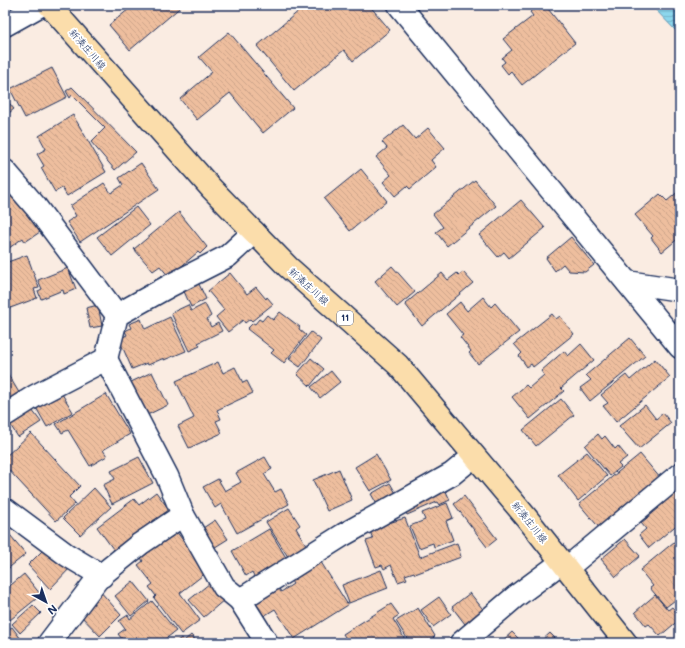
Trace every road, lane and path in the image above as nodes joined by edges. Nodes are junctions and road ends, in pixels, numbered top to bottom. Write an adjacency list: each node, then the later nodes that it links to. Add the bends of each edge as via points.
1 (41, 5): 4 (street)
2 (49, 5): 6 (main road, 新湊庄川線 / 11, via 211,188)
3 (399, 5): 7 (street)
4 (5, 25)
5 (5, 171): 9 (street)
6 (254, 232): 9 (street, via 228,256 171,284); 13 (main road, 新湊庄川線 / 11, via 288,267 398,365)
7 (627, 282): 8 (street); 10 (street)
8 (680, 290)
9 (117, 315): 11 (street)
10 (680, 346)
11 (106, 359): 12 (street, via 35,396); 16 (street, via 167,476)
12 (5, 415)
13 (474, 456): 17 (main road, 新湊庄川線 / 11); 19 (street, via 452,474 342,535)
14 (680, 474): 17 (street)
15 (5, 509): 18 (street, via 67,555)
16 (183, 515): 18 (street, via 140,544); 19 (street, via 224,587)
17 (564, 565): 22 (street, via 515,597); 23 (main road, 新湊庄川線 / 11)
18 (102, 576): 20 (street)
19 (240, 600): 21 (street)
20 (49, 643)
21 (267, 643)
22 (461, 643)
23 (626, 643)

